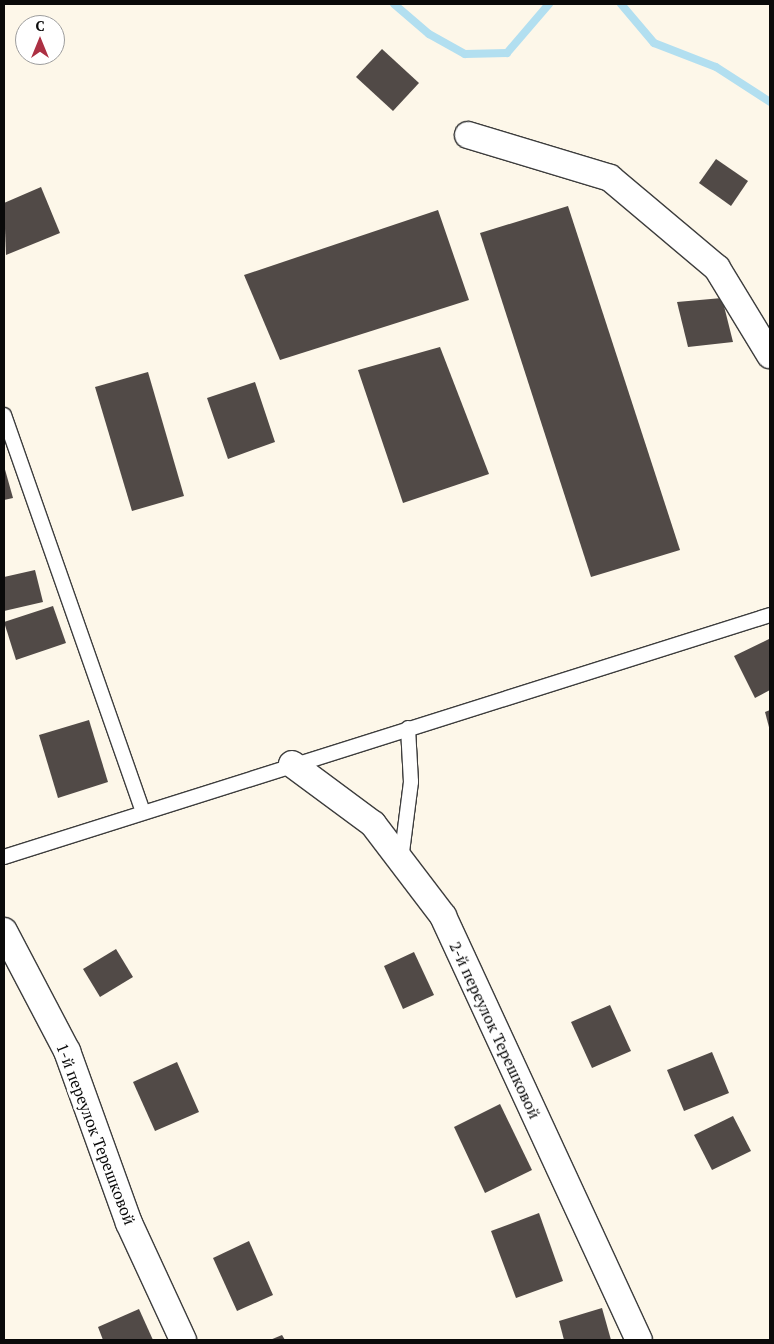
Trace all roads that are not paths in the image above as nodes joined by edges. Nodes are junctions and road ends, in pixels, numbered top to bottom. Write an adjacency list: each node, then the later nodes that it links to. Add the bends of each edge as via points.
1 (468, 135): 2 (street, via 610,178 717,268)
2 (770, 355)
3 (4, 415): 7 (lane)
4 (770, 615): 5 (lane)
5 (408, 728): 6 (lane); 9 (lane, via 411,782)
6 (292, 764): 7 (lane); 9 (street, 2-й переулок Терешковой, via 373,824)
7 (142, 810): 8 (lane)
8 (4, 857)
9 (401, 861): 12 (street, 2-й переулок Терешковой, via 443,916)
10 (4, 930): 11 (street, 1-й переулок Терешковой, via 67,1051 129,1223)
11 (183, 1340)
12 (639, 1340)

